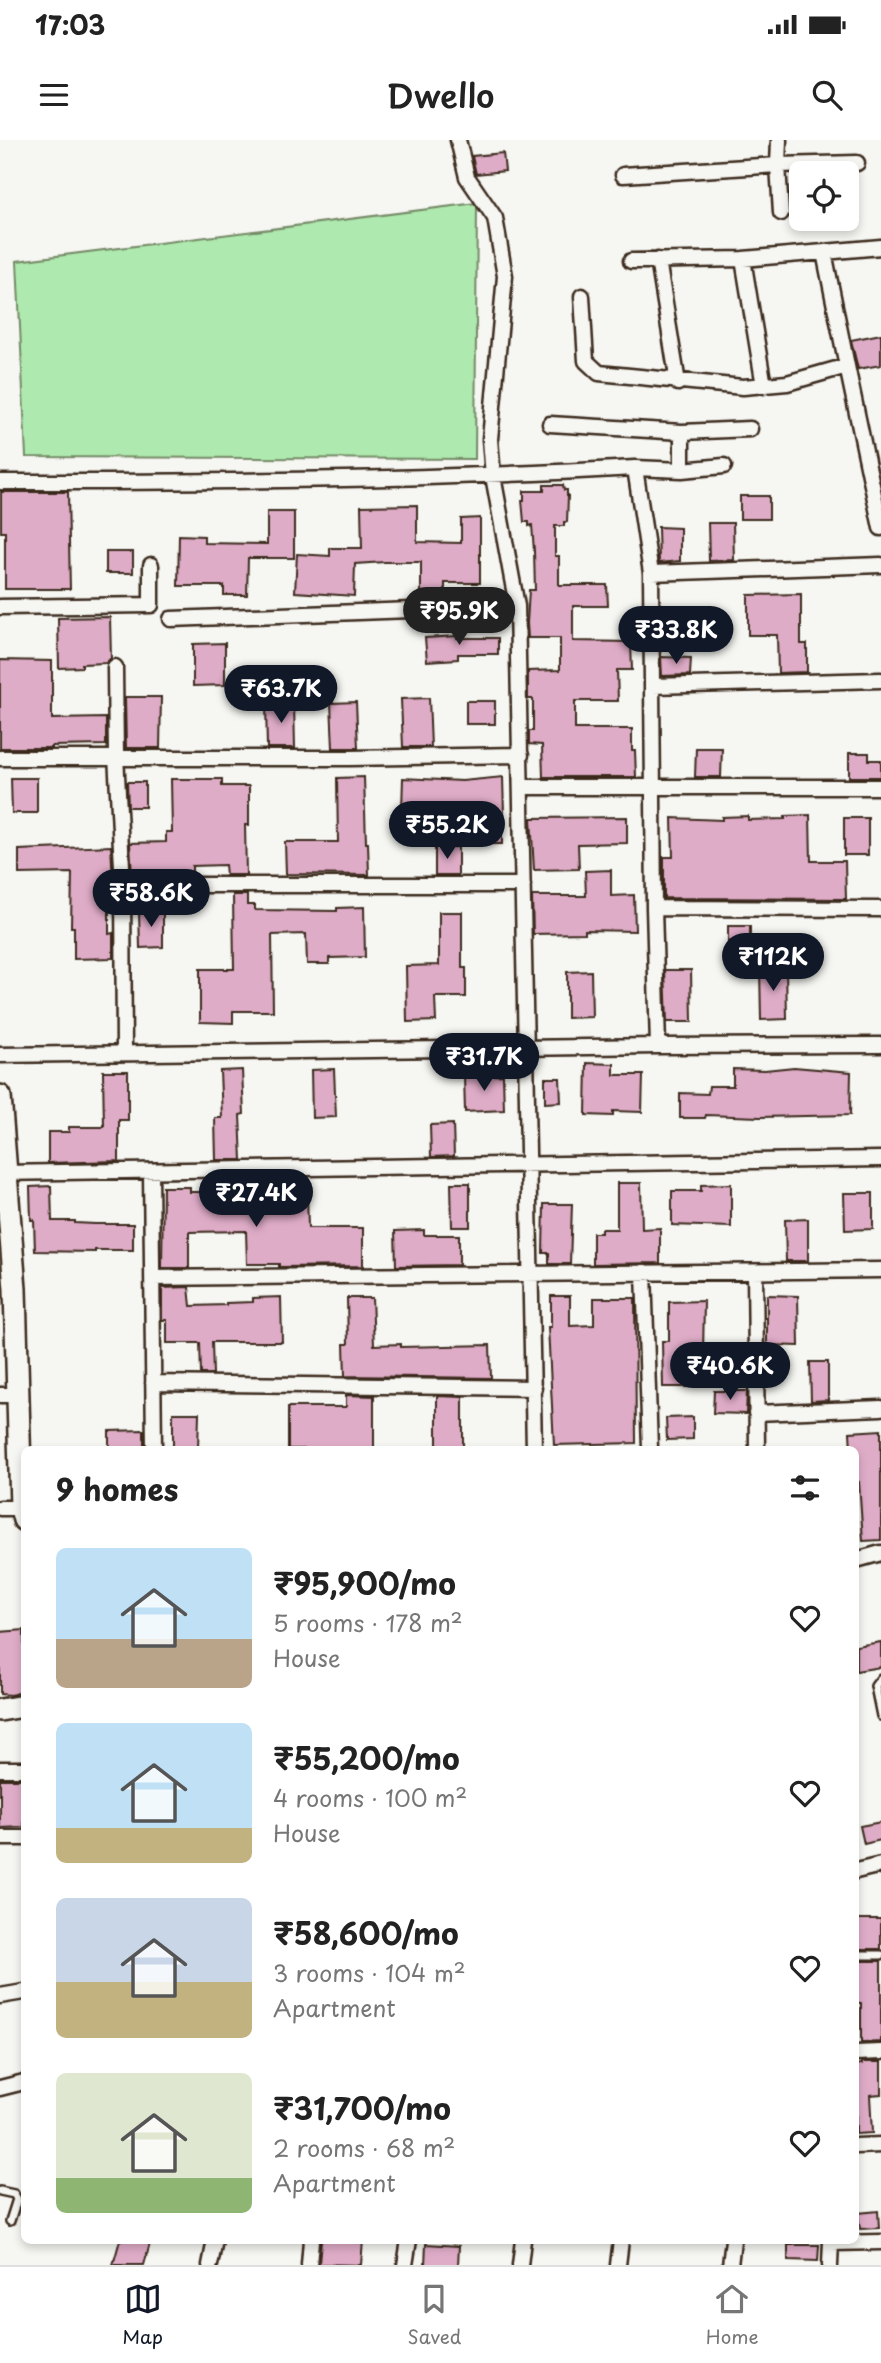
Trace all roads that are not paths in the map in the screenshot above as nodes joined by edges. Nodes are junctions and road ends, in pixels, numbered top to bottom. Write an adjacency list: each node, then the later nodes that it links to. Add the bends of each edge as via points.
1 (458, 140): 22 (street, via 467,177 495,218 505,276 490,439)
2 (779, 140): 3 (street)
3 (778, 164): 4 (street); 5 (street); 6 (street)
4 (789, 164)
5 (623, 175)
6 (781, 213)
7 (881, 247): 8 (street)
8 (824, 252): 9 (street); 13 (street)
9 (743, 259): 10 (street); 15 (street)
10 (658, 260): 11 (street); 14 (street)
11 (631, 261)
12 (582, 296): 14 (street, via 586,357 593,370)
13 (847, 366): 15 (street); 24 (street)
14 (678, 383): 15 (street)
15 (764, 386)
16 (550, 424): 18 (street)
17 (750, 429): 18 (street)
18 (682, 432): 21 (street)
19 (724, 466): 21 (street)
20 (635, 468): 21 (street); 22 (street); 27 (street)
21 (682, 470)
22 (493, 476): 23 (street); 28 (street)
23 (0, 482)
24 (881, 528)
25 (151, 565): 29 (street, via 151,605)
26 (881, 565): 27 (street)
27 (651, 573): 33 (street)
28 (517, 606): 30 (street); 34 (street)
29 (0, 607)
30 (171, 619)
31 (115, 667): 35 (street)
32 (881, 680): 33 (street)
33 (653, 686): 39 (street)
34 (521, 755): 35 (street); 37 (street)
35 (116, 756): 36 (street); 40 (street)
36 (0, 758)
37 (521, 787): 39 (street); 41 (street)
38 (881, 787): 39 (street)
39 (655, 788): 42 (street)
40 (123, 885): 41 (street); 47 (street)
41 (523, 885): 46 (street)
42 (654, 908): 43 (street); 45 (street)
43 (881, 909)
44 (881, 1045): 45 (street)
45 (658, 1046): 46 (street)
46 (527, 1047): 47 (street); 51 (street)
47 (124, 1053): 48 (street)
48 (0, 1055)
49 (0, 1096): 53 (main road)
50 (881, 1159): 51 (street)
51 (528, 1166): 52 (street); 57 (street)
52 (151, 1171): 53 (street); 58 (street)
53 (2, 1173): 59 (main road)
54 (881, 1270): 56 (street)
55 (643, 1272): 56 (street); 57 (street); 67 (street)
56 (755, 1272): 64 (street)
57 (530, 1273): 58 (street); 61 (street)
58 (152, 1278): 60 (street)
59 (8, 1289): 62 (main road)
60 (153, 1383): 61 (street); 65 (street)
61 (534, 1388): 66 (street)
62 (10, 1395): 69 (main road)
63 (881, 1408): 64 (street)
64 (757, 1413): 68 (street)
65 (154, 1446)
66 (534, 1446)
67 (650, 1446)
68 (757, 1446)
69 (15, 1512)
70 (881, 1553): 71 (street)
71 (859, 1559)
72 (881, 1678): 75 (lane, via 875,1686)
73 (21, 1706): 74 (main road)
74 (0, 1710)
75 (881, 1716)
76 (0, 1769): 77 (street)
77 (21, 1769)
78 (0, 1838): 79 (street)
79 (21, 1838)
80 (881, 1865): 81 (street)
81 (859, 1870)
82 (859, 1955): 83 (lane)
83 (881, 1955)
84 (21, 1992): 85 (street)
85 (0, 1996)
86 (881, 2052): 87 (street)
87 (859, 2053)
88 (21, 2083): 89 (street)
89 (0, 2088)
90 (881, 2145): 91 (street)
91 (859, 2147)
92 (0, 2191): 93 (lane, via 17,2199)
93 (10, 2221)
94 (859, 2242): 95 (street)
95 (881, 2242)
96 (214, 2244): 103 (street)
97 (311, 2244): 104 (street)
98 (408, 2244): 105 (street)
99 (523, 2244): 106 (street)
100 (621, 2244): 107 (street)
101 (733, 2244): 108 (street)
102 (831, 2244): 109 (street)
103 (210, 2265)
104 (309, 2265)
105 (405, 2265)
106 (520, 2265)
107 (618, 2265)
108 (730, 2265)
109 (830, 2265)

